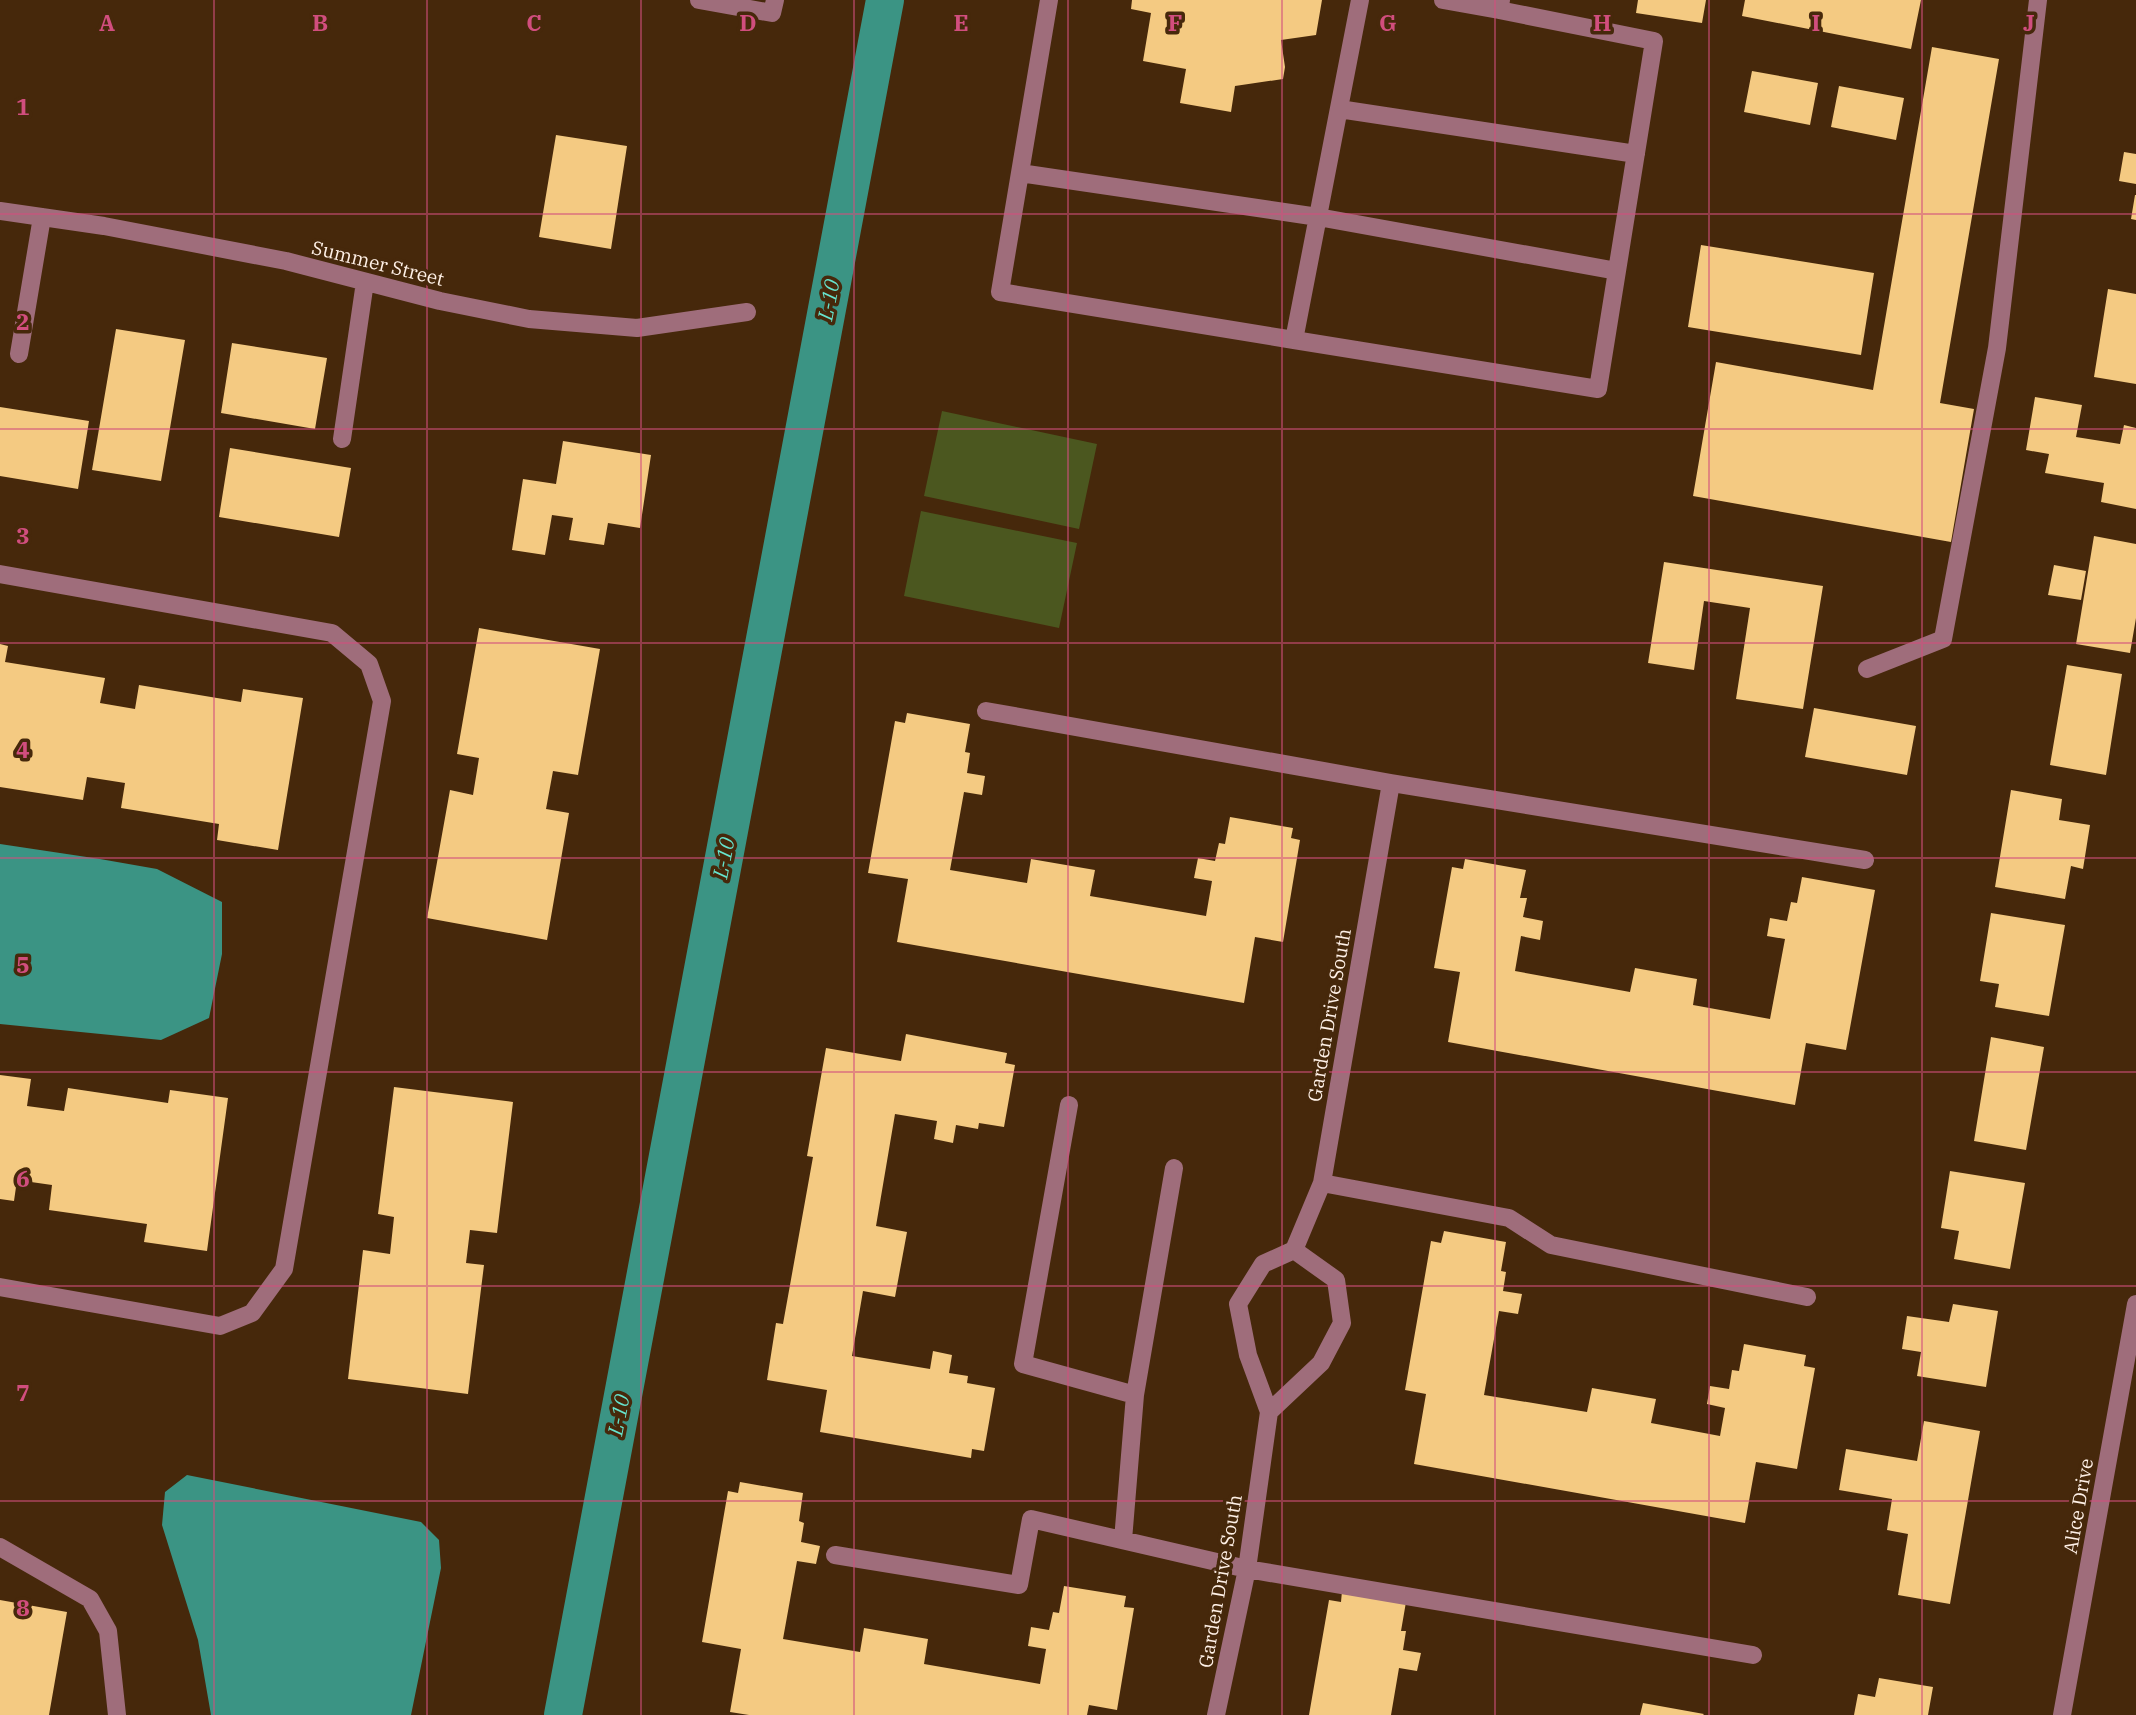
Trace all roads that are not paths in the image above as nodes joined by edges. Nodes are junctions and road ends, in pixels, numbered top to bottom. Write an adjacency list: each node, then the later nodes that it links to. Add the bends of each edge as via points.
1 (699, 0): 2 (street, via 772,13)
2 (775, 0)
3 (1049, 0): 10 (street)
4 (1360, 0): 8 (street)
5 (1443, 0): 7 (street)
6 (2038, 0): 21 (street, via 1997,348 1943,639)
7 (1500, 5): 9 (street, via 1654,41)
8 (1339, 109): 9 (street); 13 (street)
9 (1636, 154): 14 (street)
10 (1020, 173): 13 (street); 17 (street, via 999,292)
11 (0, 211): 12 (street, Summer Street)
12 (42, 217): 15 (street, Summer Street, via 286,261); 18 (street)
13 (1318, 217): 14 (street); 17 (street)
14 (1617, 271): 17 (street, via 1598,389)
15 (365, 282): 16 (street, Summer Street, via 528,319 623,327); 19 (street)
16 (747, 312)
17 (1294, 340)
18 (19, 354)
19 (342, 439)
20 (0, 574): 29 (street, via 332,633 369,664 382,701 284,1269 252,1313 220,1326)
21 (1867, 669)
22 (986, 710): 23 (street)
23 (1391, 783): 24 (street); 27 (street, Garden Drive South)
24 (1865, 860)
25 (1069, 1105): 32 (street, via 1023,1364)
26 (1174, 1168): 32 (street)
27 (1322, 1183): 28 (street, Garden Drive South); 30 (street, via 1509,1217 1551,1245)
28 (1294, 1250): 33 (street, Garden Drive South, via 1263,1264 1238,1304 1248,1355); 33 (street, via 1336,1280 1342,1323 1321,1363)
29 (0, 1287)
30 (1807, 1297)
31 (2136, 1304): 41 (street, Alice Drive)
32 (1135, 1395): 34 (street)
33 (1269, 1412): 37 (street, Garden Drive South)
34 (1123, 1541): 36 (street, via 1031,1519 1019,1586); 37 (street)
35 (0, 1547): 39 (street, via 90,1599 108,1631)
36 (835, 1555)
37 (1247, 1569): 38 (street); 40 (street, Garden Drive South)
38 (1753, 1656)
39 (117, 1715)
40 (1216, 1715)
41 (2062, 1715)

